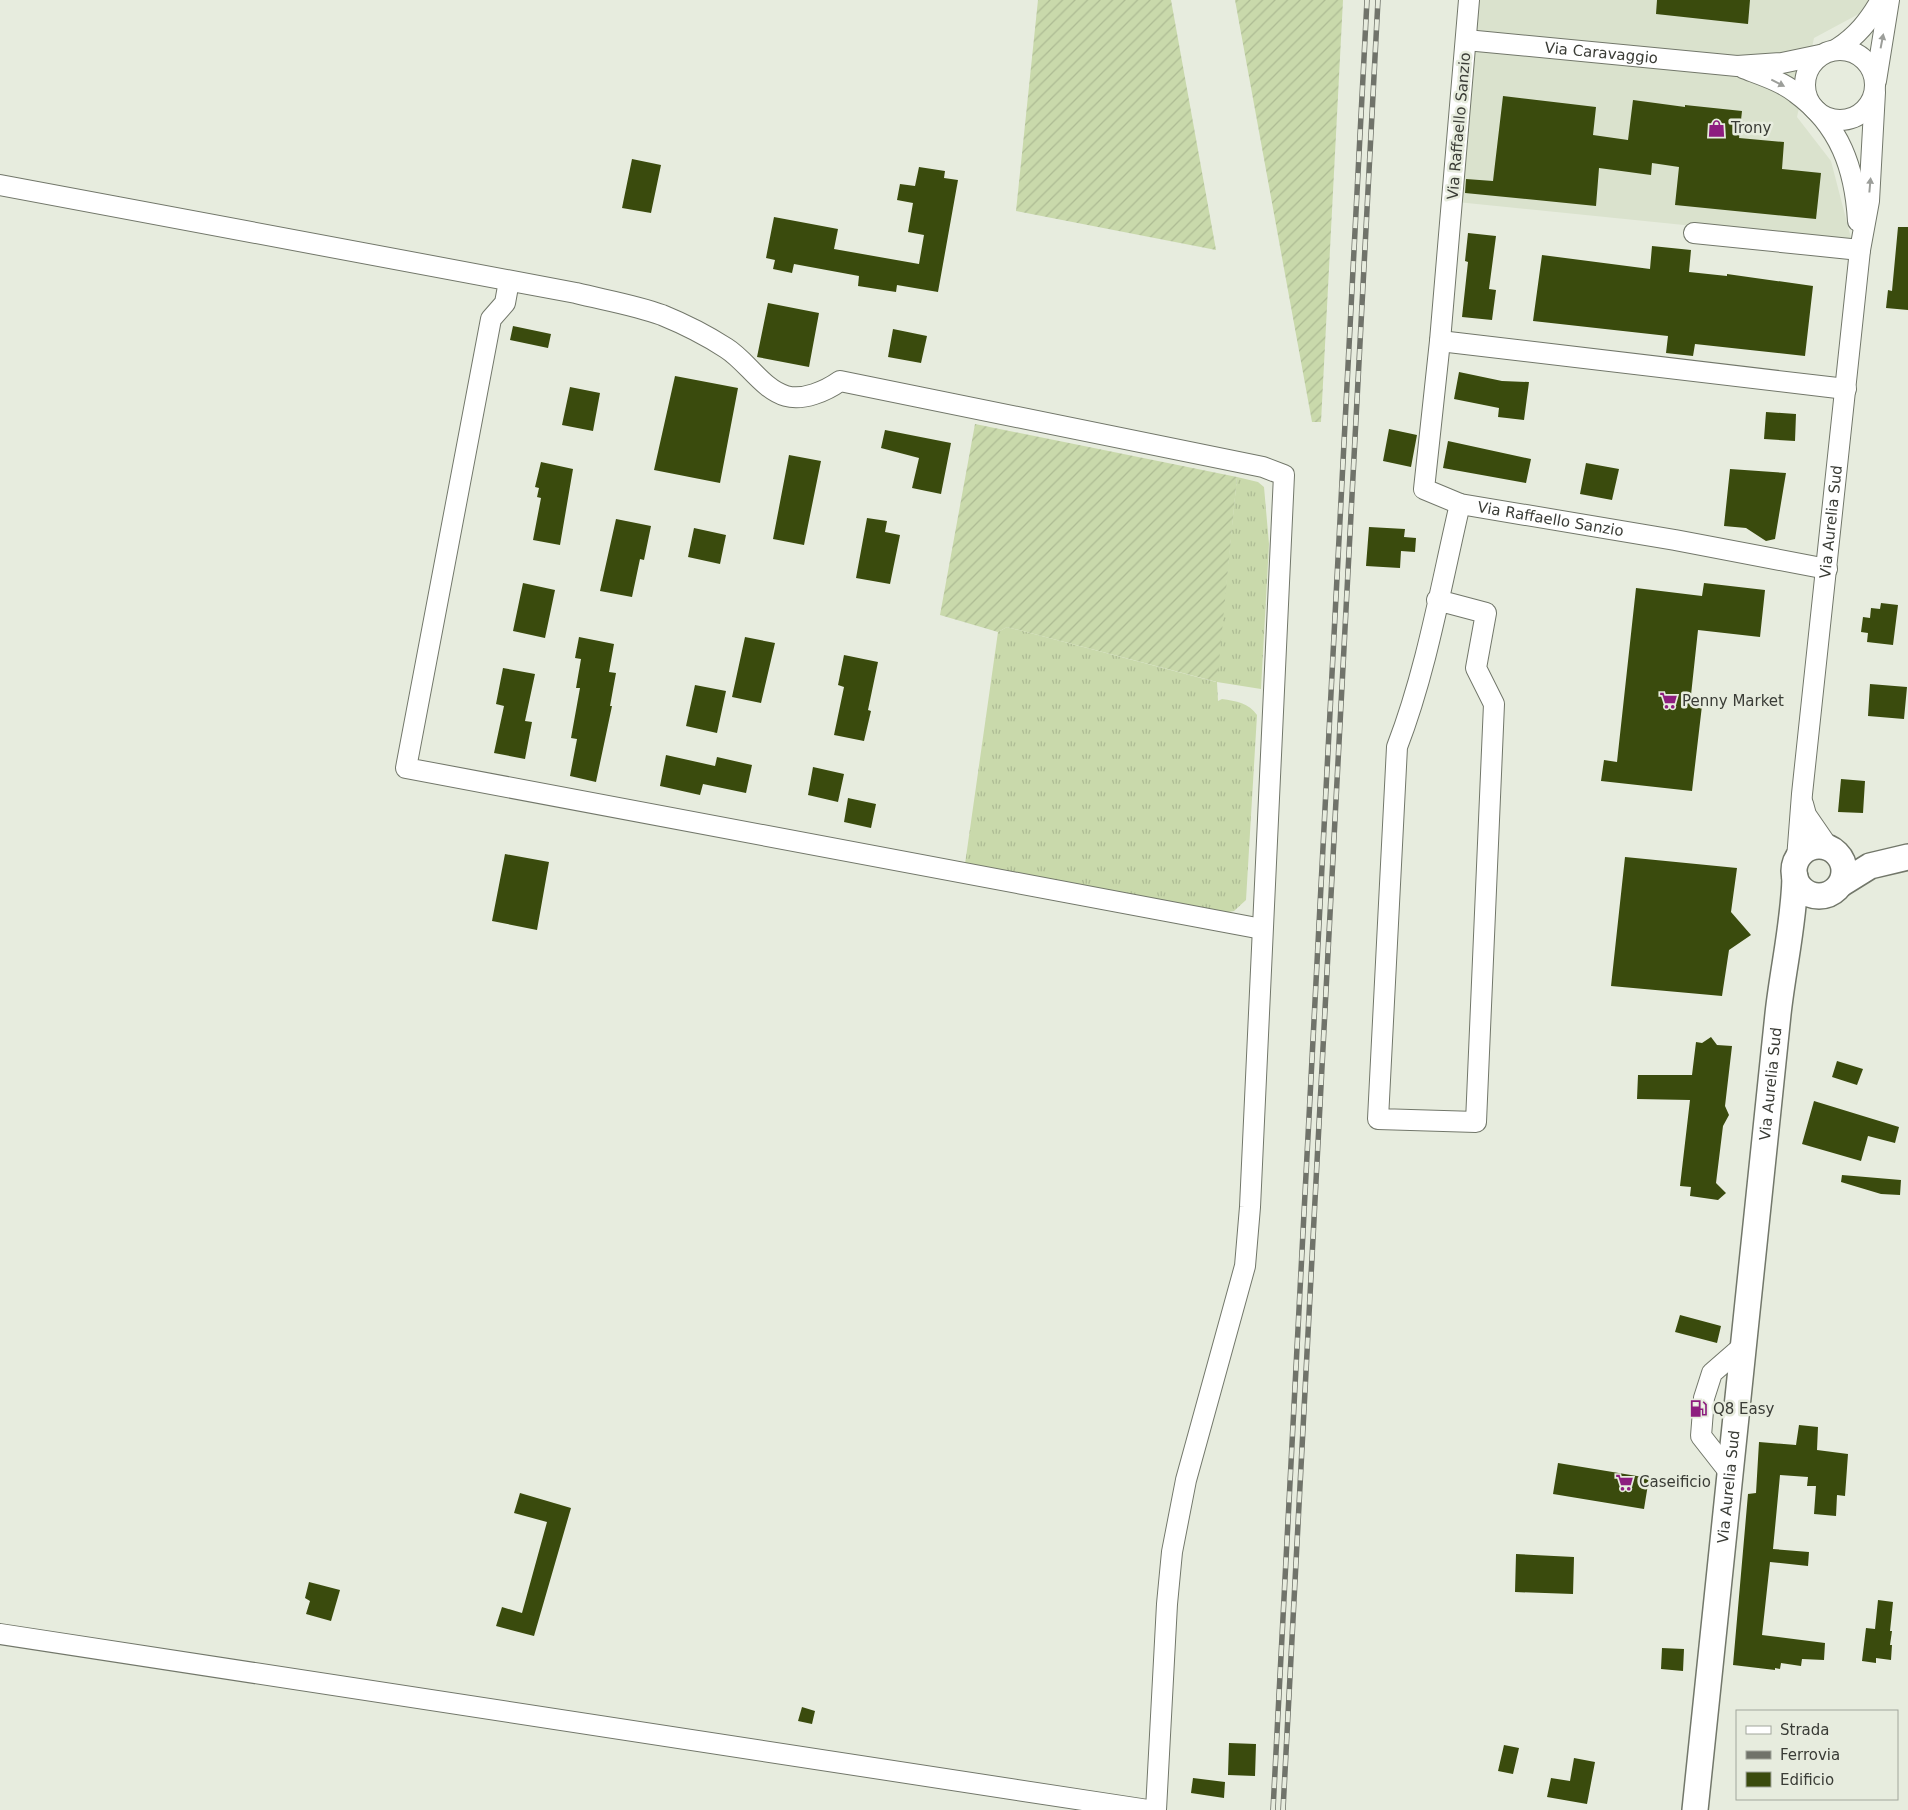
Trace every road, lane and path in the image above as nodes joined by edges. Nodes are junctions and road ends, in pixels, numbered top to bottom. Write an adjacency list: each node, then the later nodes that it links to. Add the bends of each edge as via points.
1 (1469, 0): 4 (street, Via Raffaello Sanzio)
2 (1881, 0): 5 (street, Via Aurelia Sud, via 1854,38)
3 (1889, 0): 7 (street, Via Aurelia Sud, one-way to 3)
4 (1466, 40): 6 (street, Via Caravaggio); 13 (street, Via Raffaello Sanzio)
5 (1829, 52): 6 (street, Via Caravaggio, via 1782,63); 7 (street, via 1858,54 1873,70); 8 (street, Via Aurelia Sud, via 1812,63 1806,74 1804,86)
6 (1737, 66): 8 (street, Via Caravaggio, one-way to 8, via 1789,88)
7 (1875, 86): 8 (street, Via Aurelia Sud, via 1871,102 1855,117 1833,120); 11 (street, Via Aurelia Sud, one-way to 7, via 1868,201)
8 (1814, 108): 11 (street, Via Aurelia Sud, via 1832,130 1850,164 1858,210)
9 (0, 185): 12 (street)
10 (1694, 233): 11 (street)
11 (1860, 250): 14 (street, Via Aurelia Sud)
12 (509, 281): 23 (street, via 576,293 660,314 727,348 770,388 786,396 811,395 840,381 1263,467 1284,475); 23 (street, via 505,303 491,319 406,768)
13 (1440, 341): 14 (street); 15 (street, Via Raffaello Sanzio, via 1424,489)
14 (1846, 389): 16 (street, Via Aurelia Sud)
15 (1460, 504): 16 (street, Via Raffaello Sanzio); 17 (street)
16 (1827, 569): 18 (street, Via Aurelia Sud)
17 (1437, 600): 17 (street, via 1486,613 1476,668 1494,704 1476,1122 1378,1119 1397,747 1414,702)
18 (1802, 794): 19 (street, Via Aurelia Sud, via 1806,815); 21 (street, Via Aurelia Sud)
19 (1832, 850): 20 (main road, via 1853,856); 21 (main road, via 1814,846 1807,849); 22 (main road, Via Aurelia Sud, via 1844,868)
20 (1908, 856): 22 (main road, via 1870,866)
21 (1796, 868): 22 (main road, via 1798,884 1809,894); 24 (main road, Via Aurelia Sud, via 1794,914)
22 (1832, 890): 24 (main road, Via Aurelia Sud, via 1809,917)
23 (1262, 929): 29 (street, via 1245,1266 1186,1480 1172,1552 1166,1604)
24 (1778, 1014): 25 (main road, Via Aurelia Sud)
25 (1743, 1346): 26 (main road, Via Aurelia Sud); 26 (street, via 1712,1373 1704,1398 1701,1436)
26 (1730, 1472): 30 (main road, Via Aurelia Sud)
27 (0, 1634): 28 (street)
28 (1148, 1810)
29 (1156, 1810)
30 (1695, 1810)

